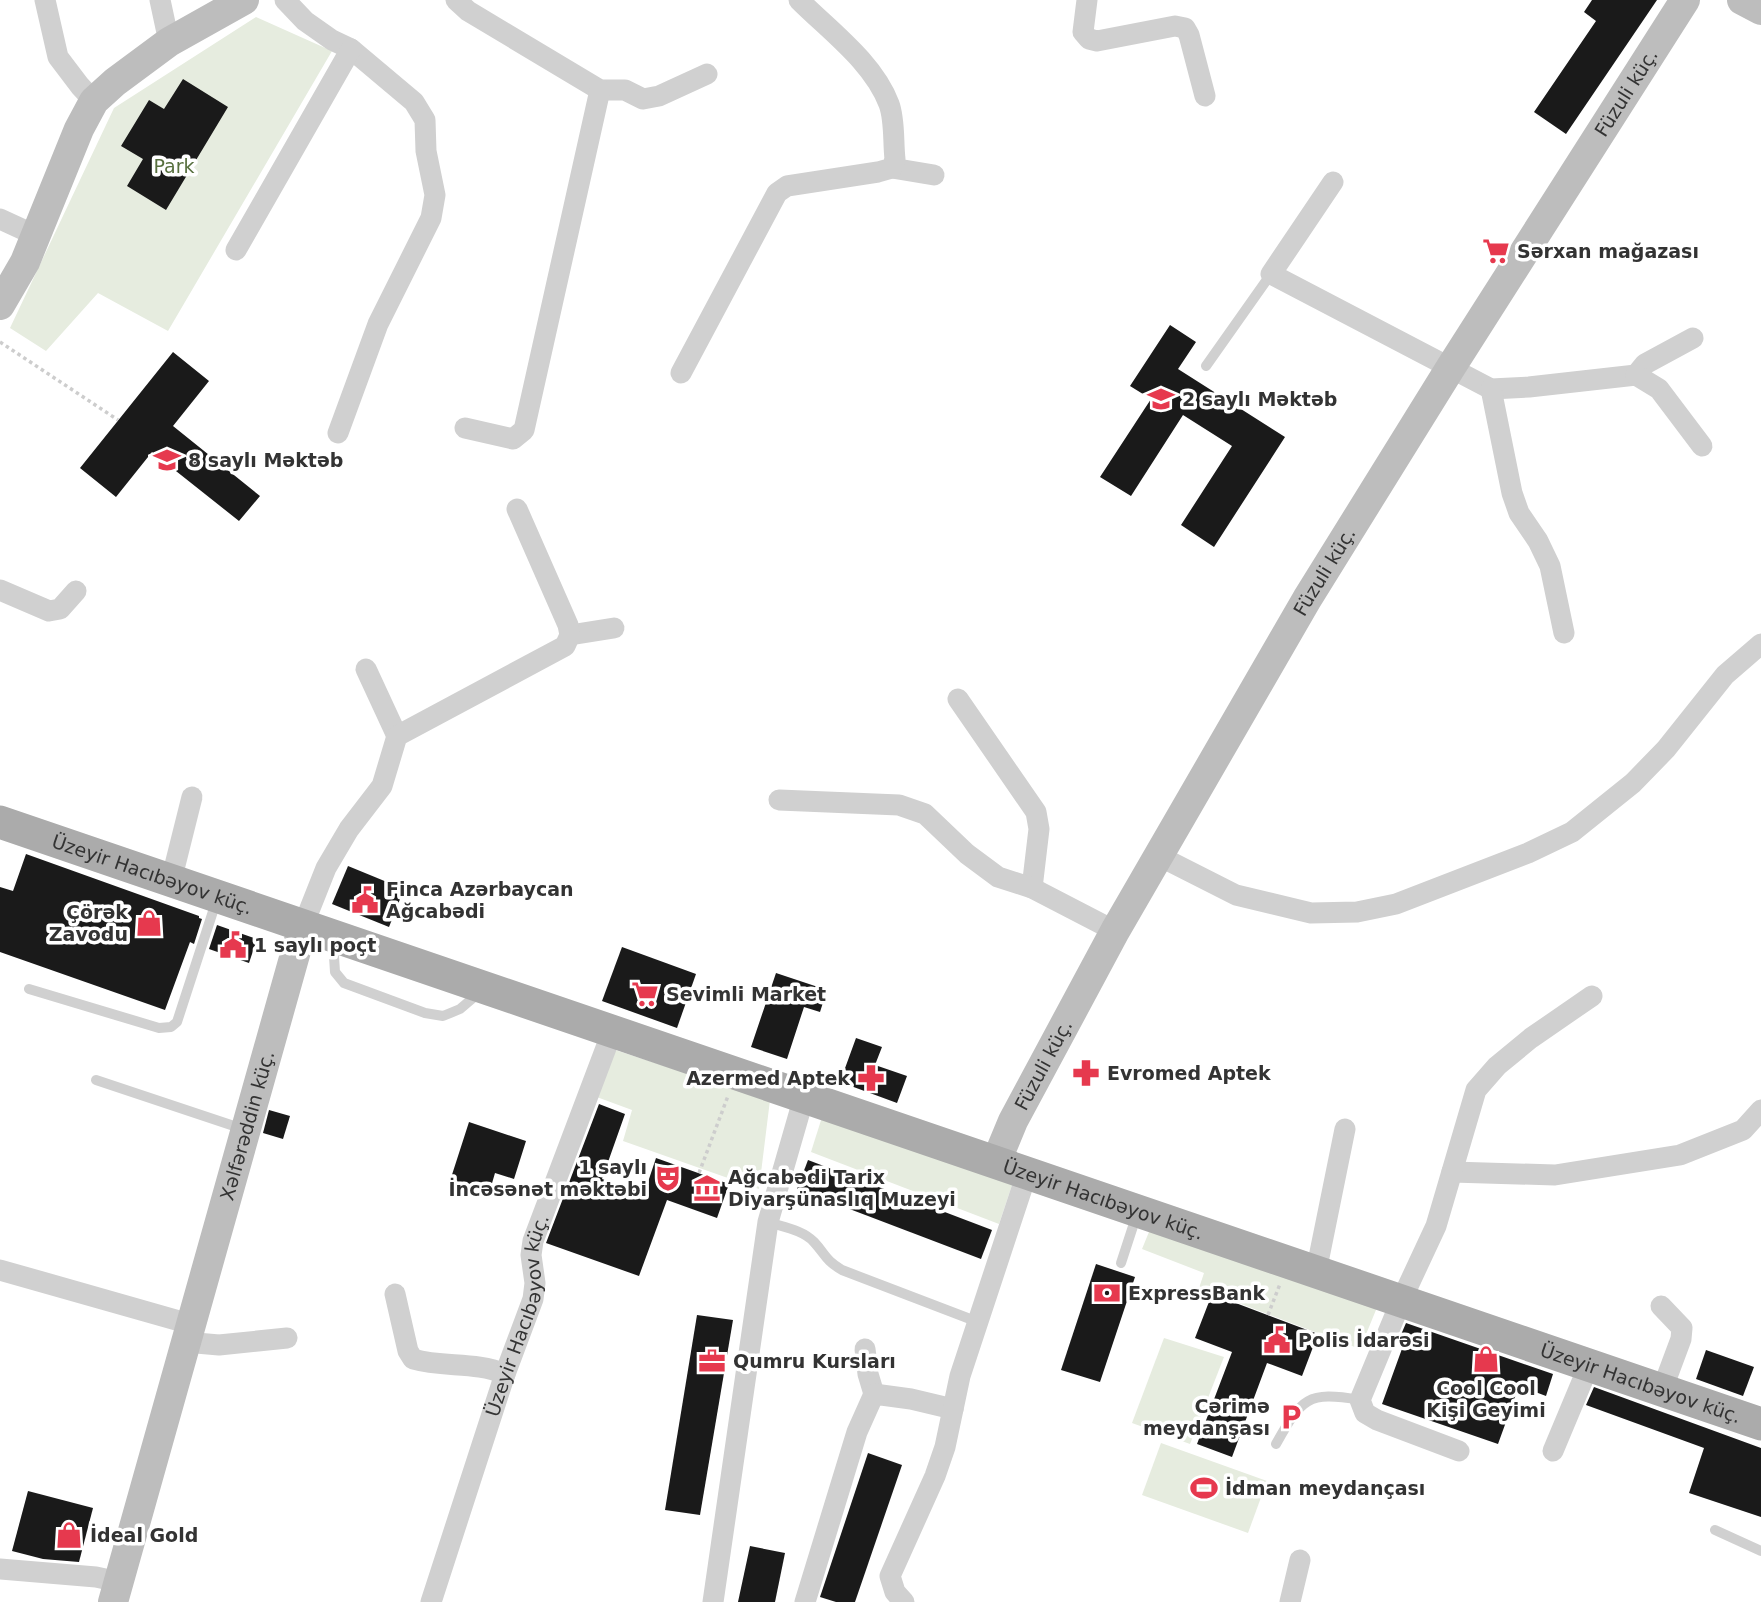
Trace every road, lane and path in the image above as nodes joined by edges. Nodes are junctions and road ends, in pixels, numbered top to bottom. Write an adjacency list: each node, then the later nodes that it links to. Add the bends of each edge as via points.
1 (45, 0): 16 (street, via 58,57)
2 (160, 0): 11 (street)
3 (244, 0): 11 (street)
4 (285, 0): 12 (street, via 306,21)
5 (456, 0): 14 (street)
6 (799, 0): 17 (street, via 866,66 881,88 890,107)
7 (1087, 0): 15 (street, via 1083,32 1089,39 1185,28)
8 (1685, 0): 28 (street, Füzuli küç.)
9 (1744, 0): 10 (street)
10 (1761, 10)
11 (169, 42): 16 (street)
12 (351, 49): 22 (street); 34 (street, via 414,102 425,120 435,195 431,218 378,324)
13 (707, 74): 14 (street, via 643,99 625,90)
14 (600, 90): 33 (street, via 524,430 513,439)
15 (1205, 96)
16 (94, 101): 21 (street)
17 (892, 168): 18 (street); 29 (street, via 787,186 777,193)
18 (934, 175)
19 (1334, 182): 23 (street)
20 (0, 219): 21 (street)
21 (37, 236): 24 (street)
22 (236, 250)
23 (1270, 274): 27 (lane); 28 (street)
24 (0, 305)
25 (1693, 338): 30 (street, via 1645,364)
26 (0, 342): 32 (path)
27 (1206, 366)
28 (1451, 367): 31 (street); 49 (street, Füzuli küç., via 1307,599)
29 (681, 373)
30 (1636, 374): 31 (street); 35 (street, via 1659,389)
31 (1491, 388): 40 (street, via 1512,494 1550,566)
32 (118, 420)
33 (464, 428)
34 (338, 433)
35 (1702, 446)
36 (517, 509): 41 (street)
37 (0, 590): 38 (street, via 49,611 60,609)
38 (76, 590)
39 (614, 628): 41 (street)
40 (1564, 633)
41 (570, 635): 45 (street, via 565,646)
42 (1761, 644): 49 (street, via 1725,676 1633,783 1572,832 1396,904 1357,912 1311,913 1236,895)
43 (366, 669): 45 (street)
44 (958, 699): 51 (street, via 1036,812 1039,830)
45 (397, 736): 53 (street, via 382,786 326,868)
46 (192, 797): 50 (street)
47 (779, 800): 51 (street, via 912,809 925,814 998,877)
48 (4, 829): 50 (main road, Üzeyir Hacıbəyov küç.)
49 (1159, 856): 54 (street, Füzuli küç.)
50 (171, 881): 52 (main road, Üzeyir Hacıbəyov küç.)
51 (1032, 888): 54 (street)
52 (217, 897): 53 (main road, Üzeyir Hacıbəyov küç.); 55 (lane, via 177,1022 171,1027 159,1028)
53 (318, 931): 57 (main road, Üzeyir Hacıbəyov küç.); 62 (street, Xəlfərəddin küç.)
54 (1115, 931): 64 (street, Füzuli küç., via 1018,1110)
55 (29, 989)
56 (1592, 996): 65 (street, via 1531,1038 1476,1090)
57 (612, 1032): 58 (main road, Üzeyir Hacıbəyov küç.); 82 (street, Üzeyir Hacıbəyov küç., via 533,1241 533,1299)
58 (736, 1074): 60 (main road, Üzeyir Hacıbəyov küç.); 66 (path)
59 (96, 1080): 62 (lane)
60 (804, 1097): 64 (main road, Üzeyir Hacıbəyov küç.); 69 (street)
61 (1761, 1110): 65 (street, via 1743,1130 1680,1155 1555,1175)
62 (246, 1129): 78 (street, Xəlfərəddin küç.)
63 (1345, 1129): 71 (street)
64 (996, 1162): 67 (main road, Üzeyir Hacıbəyov küç.)
65 (1452, 1172): 74 (street, via 1436,1226)
66 (699, 1173)
67 (1027, 1173): 68 (main road, Üzeyir Hacıbəyov küç.); 77 (street)
68 (1138, 1211): 70 (lane); 71 (main road, Üzeyir Hacıbəyov küç.)
69 (768, 1222): 77 (lane, via 813,1241 828,1262 842,1270); 97 (street)
70 (1121, 1263)
71 (1302, 1267): 74 (main road, Üzeyir Hacıbəyov küç.); 76 (path)
72 (0, 1270): 78 (street)
73 (395, 1294): 82 (street, via 413,1359 489,1367)
74 (1401, 1301): 81 (main road, Üzeyir Hacıbəyov küç.); 85 (street)
75 (1661, 1306): 83 (street, via 1682,1328)
76 (1268, 1315)
77 (978, 1322): 86 (street)
78 (188, 1333): 79 (street, via 219,1345); 95 (street, Xəlfərəddin küç.)
79 (287, 1338)
80 (865, 1349): 84 (street)
81 (1589, 1365): 83 (main road, Üzeyir Hacıbəyov küç.); 90 (street)
82 (505, 1374): 96 (street, Üzeyir Hacıbəyov küç.)
83 (1662, 1390): 87 (main road, Üzeyir Hacıbəyov küç.)
84 (874, 1394): 86 (street); 98 (street, via 857,1432)
85 (1360, 1399): 88 (lane, via 1316,1396 1293,1413); 89 (street, via 1364,1413 1377,1420)
86 (953, 1409): 99 (street, via 935,1476 890,1576)
87 (1761, 1424)
88 (1276, 1444)
89 (1459, 1451)
90 (1552, 1451)
91 (1715, 1530): 92 (lane)
92 (1761, 1551)
93 (1300, 1560): 100 (street)
94 (0, 1570): 95 (street, via 96,1577)
95 (116, 1592)
96 (431, 1602)
97 (713, 1602)
98 (805, 1602)
99 (904, 1602)
100 (1290, 1602)

